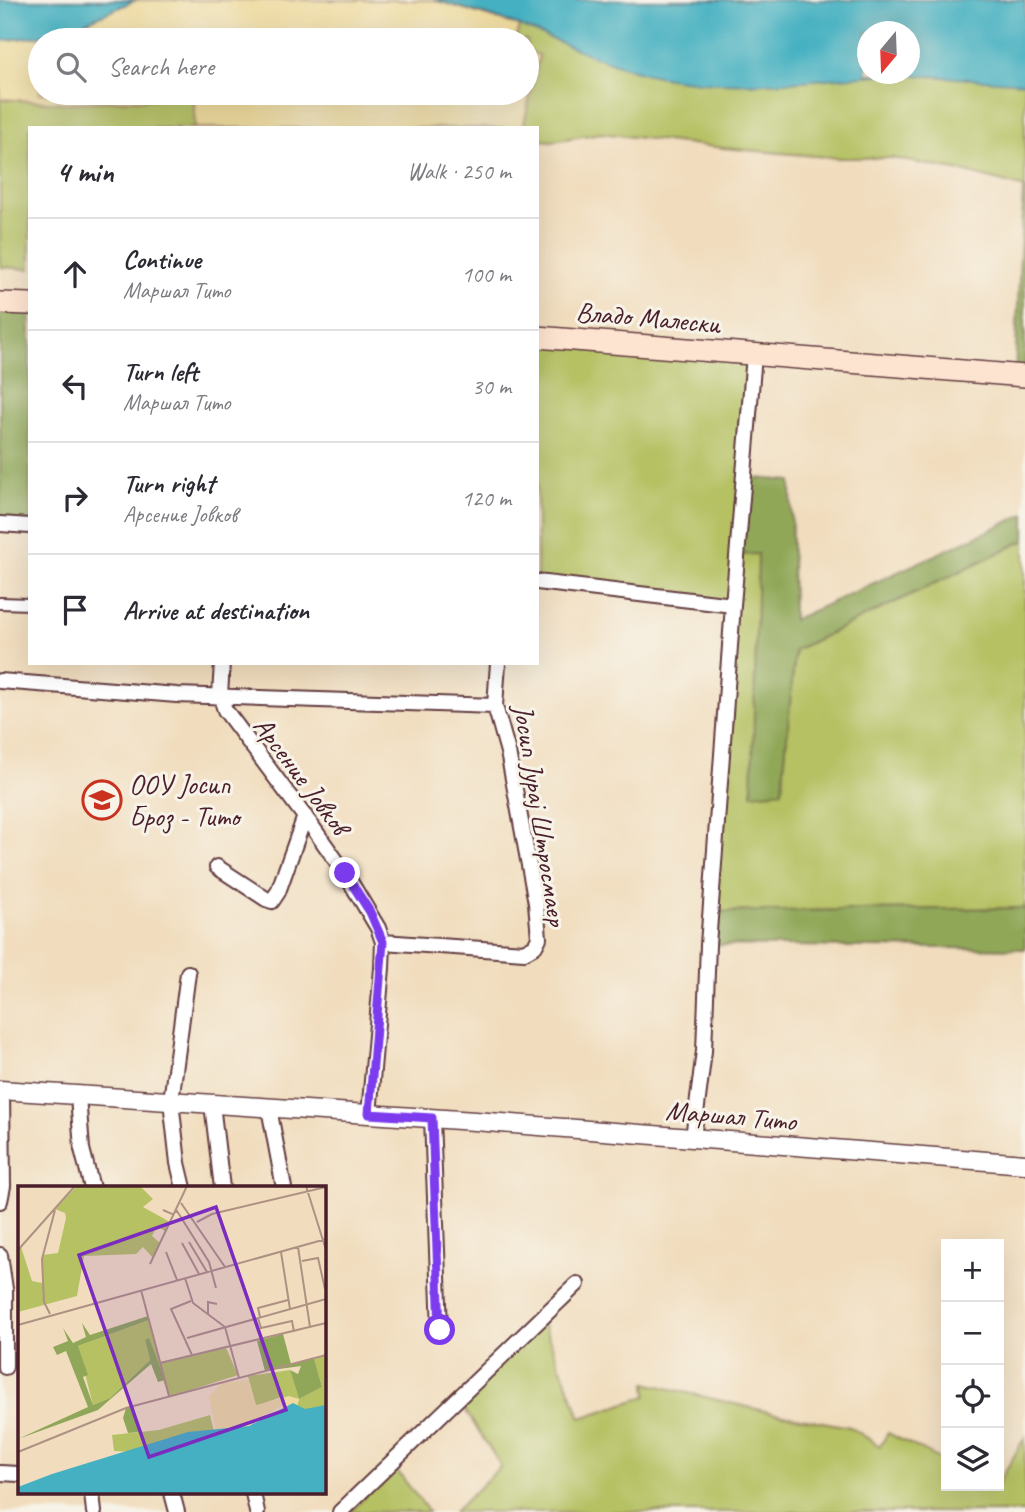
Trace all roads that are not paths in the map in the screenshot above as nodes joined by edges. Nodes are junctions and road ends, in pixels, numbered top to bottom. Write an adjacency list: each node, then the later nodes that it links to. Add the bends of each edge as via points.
1 (0, 303): 2 (main road)
2 (28, 304)
3 (539, 337): 4 (main road, Владо Малески)
4 (754, 355): 5 (main road, Владо Малески); 11 (street)
5 (1025, 376)
6 (0, 524): 7 (street)
7 (28, 526)
8 (539, 582): 11 (street)
9 (0, 603): 10 (street)
10 (28, 604)
11 (733, 605): 28 (street, via 704,1051)
12 (222, 665): 15 (street, Арсение Јовков)
13 (498, 665): 16 (street, Јосип Јурај Штросмаер)
14 (0, 681): 15 (street)
15 (220, 695): 16 (street); 17 (street, Арсение Јовков, via 235,727)
16 (495, 706): 19 (street, Јосип Јурај Штросмаер, via 508,752 539,938 524,952)
17 (305, 816): 18 (street, via 272,901); 19 (street, Арсение Јовков, via 370,912)
18 (217, 867)
19 (383, 942): 26 (street, Арсение Јовков)
20 (188, 972): 23 (street)
21 (1, 1090): 22 (street, Маршал Тито); 34 (street)
22 (78, 1096): 23 (street, Маршал Тито); 30 (street, via 82,1149)
23 (171, 1101): 24 (street, Маршал Тито); 31 (street)
24 (212, 1104): 25 (street, Маршал Тито); 32 (street)
25 (269, 1108): 26 (street, Маршал Тито); 33 (street)
26 (369, 1114): 27 (street, Маршал Тито)
27 (432, 1118): 28 (street, Маршал Тито); 37 (street)
28 (693, 1138): 29 (street, Маршал Тито)
29 (1025, 1164)
30 (91, 1186)
31 (184, 1186)
32 (222, 1186)
33 (284, 1186)
34 (0, 1201)
35 (0, 1255): 38 (street)
36 (577, 1284): 47 (street)
37 (440, 1330)
38 (5, 1367)
39 (0, 1472): 40 (street)
40 (18, 1474)
41 (92, 1494): 44 (street)
42 (172, 1494): 45 (street)
43 (253, 1494): 46 (street)
44 (94, 1512)
45 (177, 1512)
46 (257, 1512)
47 (340, 1512)

